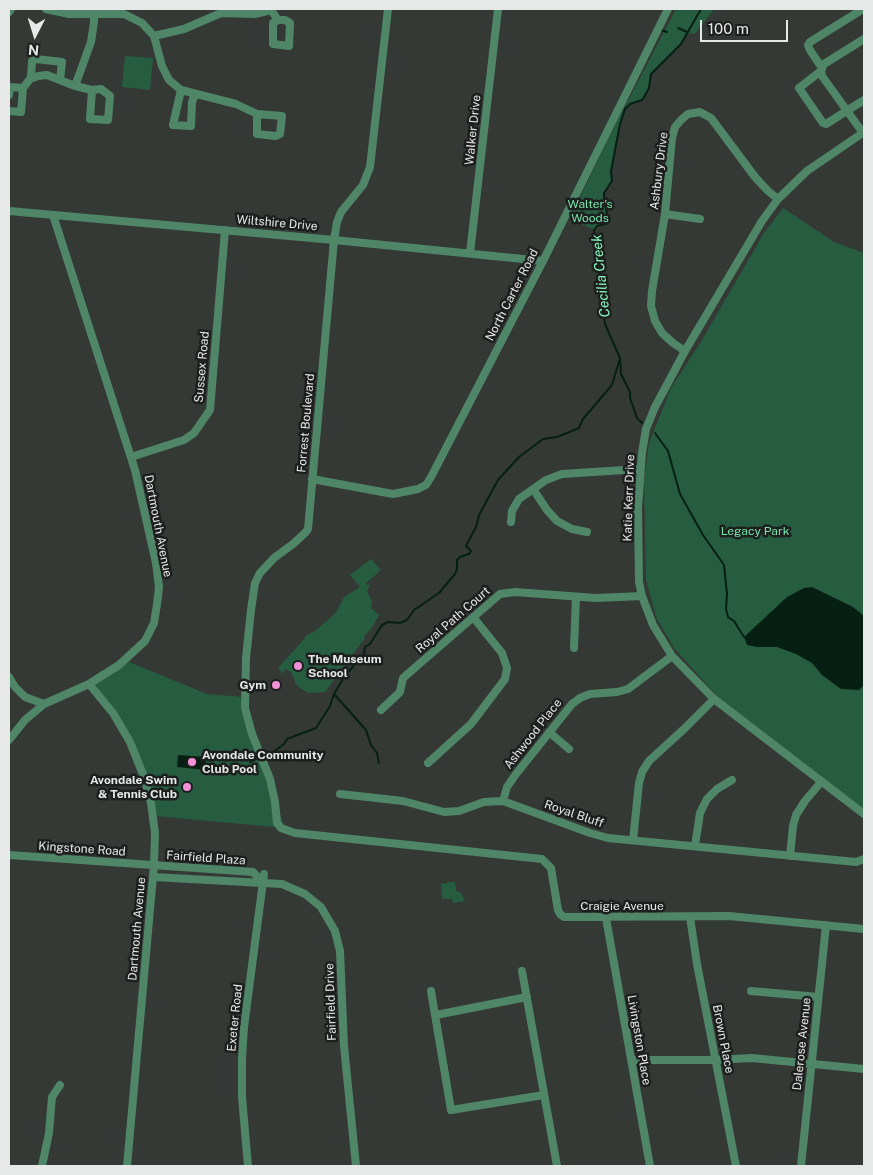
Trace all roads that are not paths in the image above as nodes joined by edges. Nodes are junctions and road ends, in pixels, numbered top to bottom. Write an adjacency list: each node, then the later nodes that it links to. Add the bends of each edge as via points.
1 (11, 9): 9 (street)
2 (46, 9): 8 (street, via 69,14)
3 (272, 9): 10 (street, via 255,14); 11 (street)
4 (388, 9): 34 (street, Forrest Boulevard, via 370,167 363,185 341,212)
5 (498, 9): 35 (street, Walker Drive)
6 (668, 9): 36 (street, North Carter Road)
7 (863, 9): 14 (street, via 810,42 808,45)
8 (94, 11): 12 (street, via 124,14 142,23); 17 (street, via 91,42)
9 (9, 12)
10 (215, 13): 12 (street, via 184,29)
11 (278, 20)
12 (154, 36): 20 (street, via 165,73)
13 (864, 39): 14 (street, via 824,64)
14 (821, 70): 25 (street); 25 (street, via 800,85 800,90 823,123)
15 (31, 78): 16 (street, via 47,75); 16 (street, via 32,61 36,60 62,62); 18 (street)
16 (60, 80): 17 (street)
17 (75, 86): 19 (street)
18 (23, 88): 22 (street, via 10,87); 24 (street, via 20,112)
19 (92, 90)
20 (181, 90): 21 (street); 21 (street, via 173,125 191,126)
21 (195, 94): 26 (street, via 236,104)
22 (9, 95)
23 (864, 100): 25 (street)
24 (9, 111)
25 (846, 111): 27 (street)
26 (257, 114)
27 (863, 133): 28 (street, Katie Kerr Drive, via 807,171)
28 (778, 199): 30 (street, Ashbury Drive, via 755,177 711,118 700,112 688,114 675,128); 37 (street, Katie Kerr Drive)
29 (9, 211): 31 (street, Wiltshire Drive)
30 (666, 214): 32 (street); 37 (street, Ashbury Drive, via 652,306 662,333)
31 (53, 215): 33 (street, Wiltshire Drive); 38 (street, Dartmouth Avenue)
32 (700, 219)
33 (225, 230): 34 (street, Wiltshire Drive); 38 (street, Sussex Road, via 210,410 194,433 184,440)
34 (334, 240): 35 (street, Wiltshire Drive); 40 (street, Forrest Boulevard)
35 (470, 254): 36 (street, Wiltshire Drive)
36 (543, 261): 40 (street, North Carter Road, via 426,485 393,494)
37 (685, 351): 39 (street, Katie Kerr Drive, via 646,429)
38 (131, 457): 50 (street, Dartmouth Avenue, via 156,563 159,587 154,623 145,641 120,665)
39 (640, 469): 41 (street, via 562,474); 45 (street, Katie Kerr Drive, via 639,582)
40 (312, 479): 63 (street, Forrest Boulevard, via 308,529 274,558 255,583 246,658 245,708 270,779)
41 (533, 489): 42 (street, via 519,499); 43 (street, via 557,521)
42 (511, 522)
43 (587, 532)
44 (576, 596): 45 (street, Royal Path Court); 46 (street, Royal Path Court, via 500,594); 47 (street)
45 (642, 596): 48 (street, Katie Kerr Drive, via 653,625)
46 (473, 617): 53 (street, Royal Path Court, via 404,678 400,692); 57 (street, via 502,653 507,668 505,679 471,724)
47 (574, 648)
48 (672, 656): 51 (street, Katie Kerr Drive); 54 (street, Ashwood Place, via 628,689 580,698)
49 (9, 677): 52 (street, via 25,697)
50 (89, 684): 52 (street); 69 (street, Dartmouth Avenue, via 113,713 130,742 144,777 155,833)
51 (714, 698): 59 (street, Katie Kerr Drive); 64 (street, via 649,761 642,772)
52 (44, 704): 55 (street)
53 (381, 710)
54 (549, 732): 56 (street); 61 (street, Ashwood Place, via 516,774)
55 (9, 740)
56 (569, 749)
57 (428, 763)
58 (732, 780): 65 (street, via 717,788 707,799 700,813)
59 (822, 782): 62 (street, Katie Kerr Drive); 67 (street, via 796,815)
60 (340, 794): 61 (street, Royal Bluff, via 403,801 444,812)
61 (503, 801): 64 (street, Royal Bluff, via 590,833)
62 (864, 814)
63 (277, 823): 74 (street, Craigie Avenue, via 295,833 542,859 551,868 560,914 564,917)
64 (633, 840): 65 (street, Royal Bluff)
65 (695, 846): 67 (street, Royal Bluff)
66 (9, 855): 69 (street, Kingstone Road)
67 (790, 856): 68 (street, Royal Bluff, via 856,862)
68 (864, 859)
69 (154, 865): 71 (street, Dartmouth Avenue); 72 (street, Fairfield Plaza, via 253,872)
70 (264, 874): 72 (street, Exeter Road)
71 (153, 877): 72 (street, Fairfield Plaza); 90 (street, Dartmouth Avenue)
72 (262, 883): 91 (street, Exeter Road, via 242,1059); 92 (street, Fairfield Drive, via 282,884 305,894 321,907 335,931 340,951 344,1046)
73 (690, 917): 74 (street, Craigie Avenue); 75 (street, Craigie Avenue, via 747,917); 84 (street, Brown Place)
74 (606, 918): 83 (street, Livingston Place)
75 (826, 925): 76 (street, Craigie Avenue); 81 (street, Dalerose Avenue)
76 (864, 929)
77 (522, 971): 80 (street)
78 (431, 991): 82 (street)
79 (750, 991): 81 (street)
80 (527, 997): 82 (street); 88 (street)
81 (818, 997): 85 (street, Dalerose Avenue)
82 (436, 1014): 88 (street, via 451,1110)
83 (632, 1060): 84 (street); 94 (street, Livingston Place)
84 (716, 1060): 85 (street, via 752,1058); 95 (street, Brown Place)
85 (811, 1064): 86 (street); 96 (street, Dalerose Avenue)
86 (864, 1069)
87 (60, 1085): 89 (street, via 52,1097)
88 (544, 1095): 93 (street)
89 (42, 1166)
90 (128, 1166)
91 (248, 1166)
92 (356, 1166)
93 (558, 1166)
94 (650, 1166)
95 (736, 1166)
96 (801, 1166)

